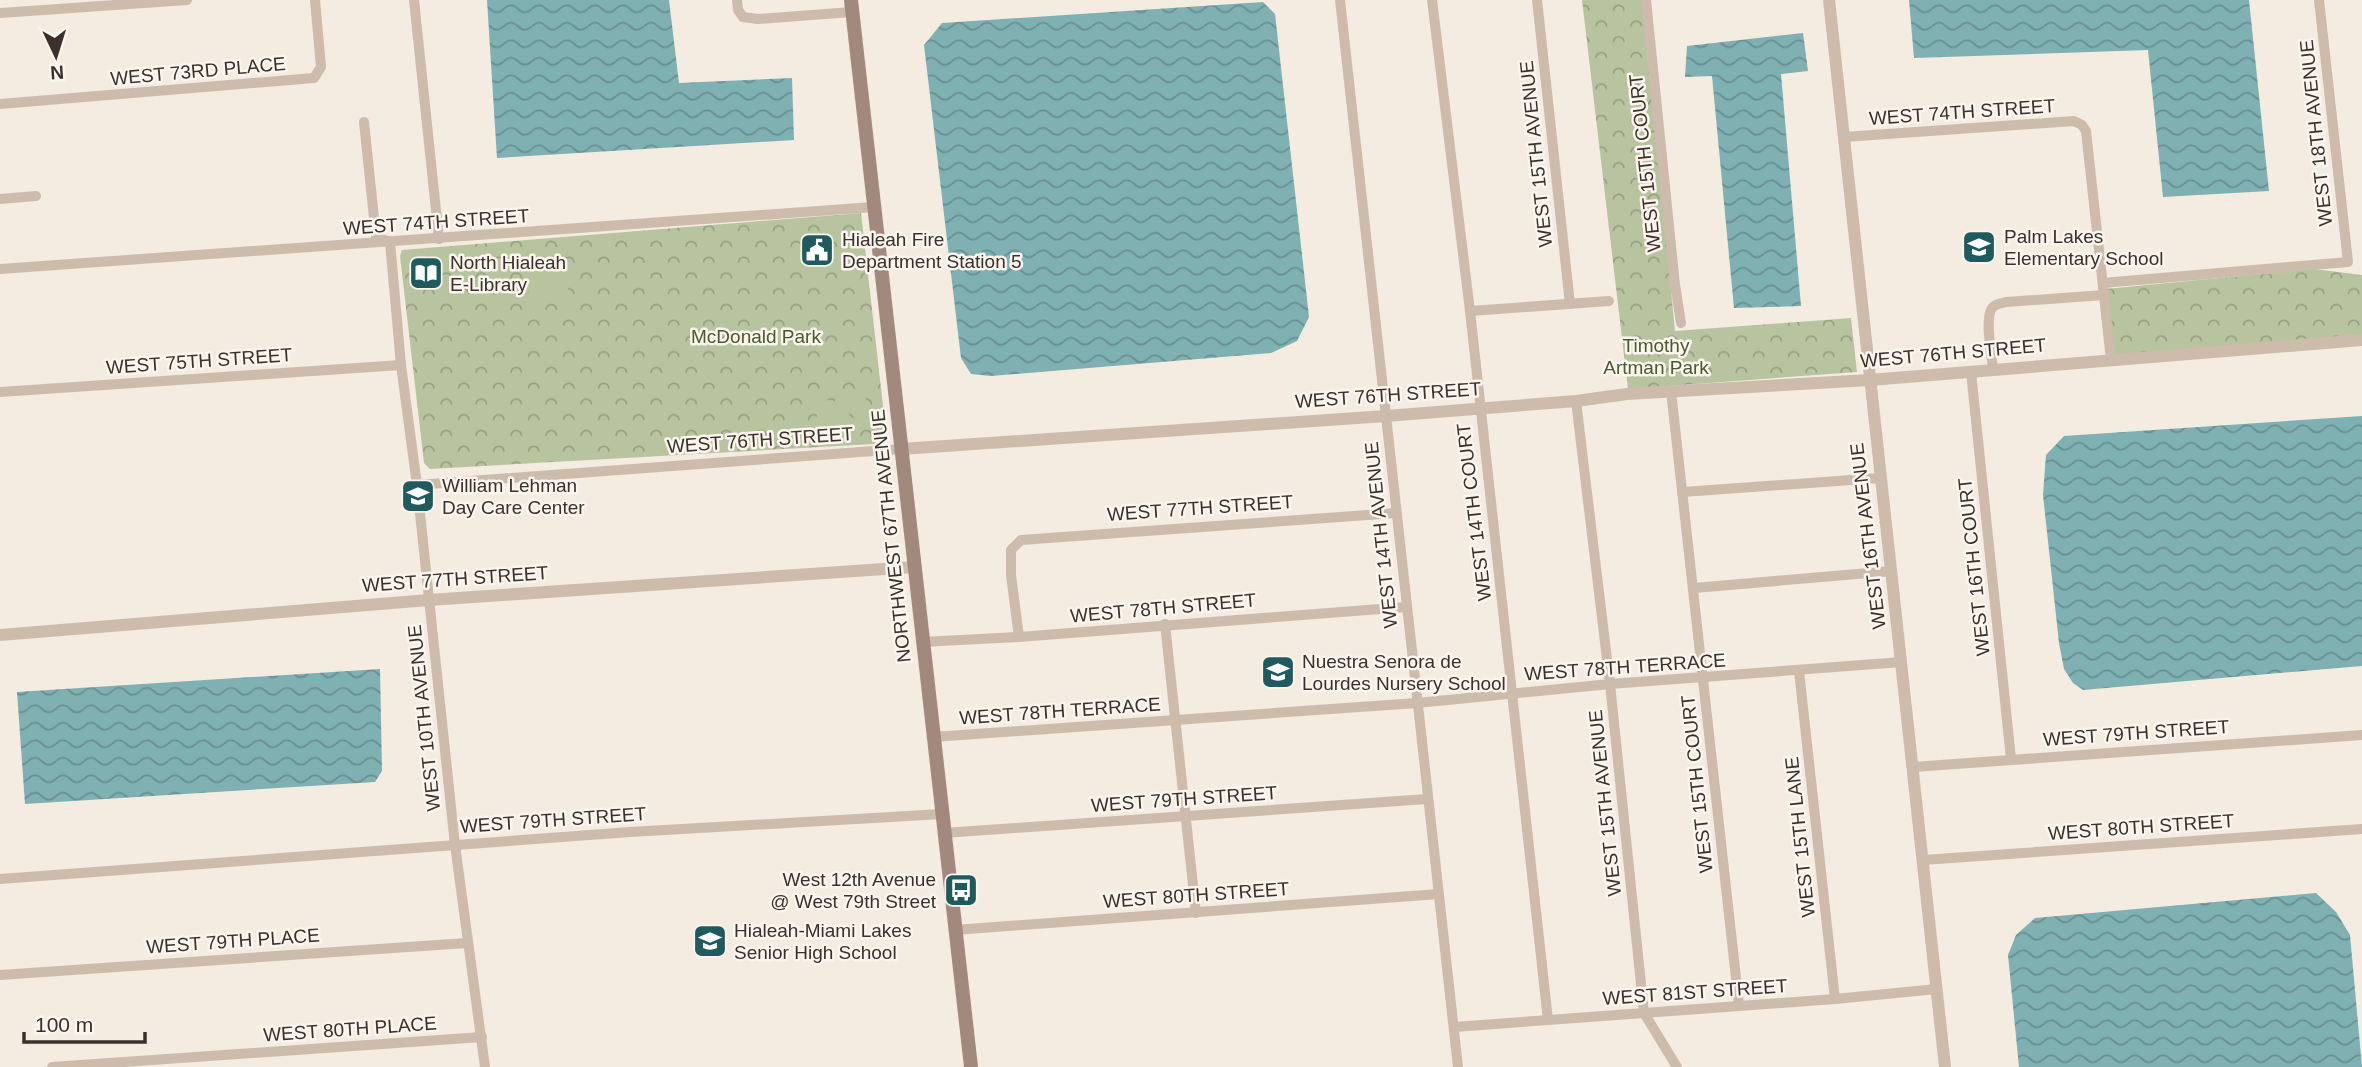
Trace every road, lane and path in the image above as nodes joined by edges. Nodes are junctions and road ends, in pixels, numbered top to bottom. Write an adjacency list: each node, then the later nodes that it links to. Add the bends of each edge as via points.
1 (187, 0): 12 (street)
2 (315, 0): 13 (street, WEST 73RD PLACE, via 321,67 314,78)
3 (414, 0): 19 (street)
4 (737, 0): 11 (street, via 743,17 758,19)
5 (1340, 0): 38 (street, WEST 14TH AVENUE)
6 (1432, 0): 26 (street, WEST 14TH COURT)
7 (1538, 0): 25 (street, WEST 15TH AVENUE)
8 (1646, 0): 27 (street, WEST 15TH COURT)
9 (1829, 0): 15 (street, WEST 16TH AVENUE)
10 (2319, 0): 22 (street, WEST 18TH AVENUE, via 2348,262)
11 (852, 6): 18 (main road, NORTHWEST 67TH AVENUE)
12 (0, 13)
13 (0, 104)
14 (364, 122): 20 (street, WEST 10TH AVENUE, via 376,237)
15 (1844, 137): 22 (street, WEST 74TH STREET, via 2074,121 2082,125); 33 (street, WEST 16TH AVENUE)
16 (36, 197): 17 (street)
17 (0, 199)
18 (874, 206): 19 (street, WEST 74TH STREET); 39 (main road, NORTHWEST 67TH AVENUE)
19 (439, 239): 20 (street, WEST 74TH STREET)
20 (390, 243): 21 (street, WEST 74TH STREET); 30 (street, WEST 10TH AVENUE)
21 (0, 270)
22 (2103, 283): 23 (street)
23 (2104, 295): 29 (street); 31 (street, via 1995,305 1989,319)
24 (1609, 301): 25 (street)
25 (1570, 304): 26 (street)
26 (1469, 311): 37 (street, WEST 14TH COURT)
27 (1681, 323)
28 (2362, 340): 29 (street, WEST 76TH STREET)
29 (2111, 360): 31 (street, WEST 76TH STREET)
30 (401, 365): 35 (street, WEST 75TH STREET); 41 (street, WEST 10TH AVENUE)
31 (1993, 370): 32 (street, WEST 76TH STREET)
32 (1971, 372): 33 (street, WEST 76TH STREET); 62 (street, WEST 16TH COURT)
33 (1870, 380): 34 (street, WEST 76TH STREET); 40 (street, WEST 16TH AVENUE)
34 (1671, 391): 36 (street, WEST 76TH STREET); 42 (street, WEST 15TH COURT)
35 (0, 392)
36 (1576, 401): 37 (street, WEST 76TH STREET); 56 (street, WEST 15TH AVENUE)
37 (1479, 407): 38 (street, WEST 76TH STREET); 57 (street, WEST 14TH COURT)
38 (1386, 416): 39 (street, WEST 76TH STREET); 43 (street, WEST 14TH AVENUE)
39 (901, 449): 41 (street, WEST 76TH STREET); 44 (main road, NORTHWEST 67TH AVENUE)
40 (1880, 478): 42 (street); 45 (street, WEST 16TH AVENUE)
41 (417, 485): 47 (street, WEST 10TH AVENUE)
42 (1683, 492): 46 (street, WEST 15TH COURT)
43 (1396, 513): 48 (street, WEST 14TH AVENUE); 51 (street, WEST 77TH STREET, via 1021,540 1011,550)
44 (914, 567): 47 (street, WEST 77TH STREET); 52 (main road, NORTHWEST 67TH AVENUE)
45 (1892, 571): 46 (street); 53 (street, WEST 16TH AVENUE)
46 (1694, 588): 55 (street, WEST 15TH COURT)
47 (429, 600): 50 (street, WEST 77TH STREET); 69 (street, WEST 10TH AVENUE)
48 (1406, 607): 49 (street, WEST 78TH STREET); 58 (street, WEST 14TH AVENUE)
49 (1165, 624): 51 (street, WEST 78TH STREET); 59 (street)
50 (0, 635)
51 (1019, 637): 52 (street, WEST 78TH STREET)
52 (922, 642): 61 (main road, NORTHWEST 67TH AVENUE)
53 (1902, 662): 54 (street, WEST 78TH TERRACE); 63 (street, WEST 16TH AVENUE)
54 (1799, 671): 55 (street, WEST 78TH TERRACE); 78 (street, WEST 15TH LANE)
55 (1703, 678): 56 (street, WEST 78TH TERRACE); 79 (street, WEST 15TH COURT)
56 (1610, 684): 57 (street, WEST 78TH TERRACE); 80 (street, WEST 15TH AVENUE)
57 (1512, 693): 58 (street, WEST 78TH TERRACE); 81 (street, WEST 14TH COURT)
58 (1418, 703): 59 (street, WEST 78TH TERRACE); 64 (street, WEST 14TH AVENUE)
59 (1175, 720): 61 (street, WEST 78TH TERRACE); 66 (street)
60 (2362, 735): 62 (street, WEST 79TH STREET)
61 (933, 737): 65 (main road, NORTHWEST 67TH AVENUE)
62 (2011, 759): 63 (street, WEST 79TH STREET)
63 (1913, 767): 70 (street, WEST 16TH AVENUE)
64 (1427, 799): 66 (street, WEST 79TH STREET); 72 (street, WEST 14TH AVENUE)
65 (942, 814): 68 (main road, NORTHWEST 67TH AVENUE); 69 (street, WEST 79TH STREET)
66 (1186, 817): 68 (street, WEST 79TH STREET); 73 (street)
67 (2362, 829): 70 (street, WEST 80TH STREET)
68 (944, 833): 74 (main road, NORTHWEST 67TH AVENUE)
69 (456, 845): 71 (street, WEST 79TH STREET); 75 (street, WEST 10TH AVENUE)
70 (1923, 860): 77 (street, WEST 16TH AVENUE)
71 (0, 879)
72 (1439, 894): 73 (street, WEST 80TH STREET); 82 (street, WEST 14TH AVENUE)
73 (1196, 913): 74 (street, WEST 80TH STREET)
74 (955, 930): 86 (main road, NORTHWEST 67TH AVENUE)
75 (467, 943): 76 (street, WEST 79TH PLACE); 83 (street, WEST 10TH AVENUE)
76 (0, 975)
77 (1937, 989): 78 (street, WEST 81ST STREET); 89 (street, WEST 16TH AVENUE)
78 (1835, 999): 79 (street, WEST 81ST STREET)
79 (1739, 1005): 80 (street, WEST 81ST STREET)
80 (1644, 1013): 81 (street, WEST 81ST STREET); 88 (street, WEST 15TH AVENUE)
81 (1548, 1020): 82 (street, WEST 81ST STREET)
82 (1454, 1027): 87 (street, WEST 14TH AVENUE)
83 (482, 1037): 84 (street, WEST 80TH PLACE); 85 (street, WEST 10TH AVENUE)
84 (52, 1067)
85 (485, 1067)
86 (971, 1067)
87 (1458, 1067)
88 (1677, 1067)
89 (1945, 1067)

